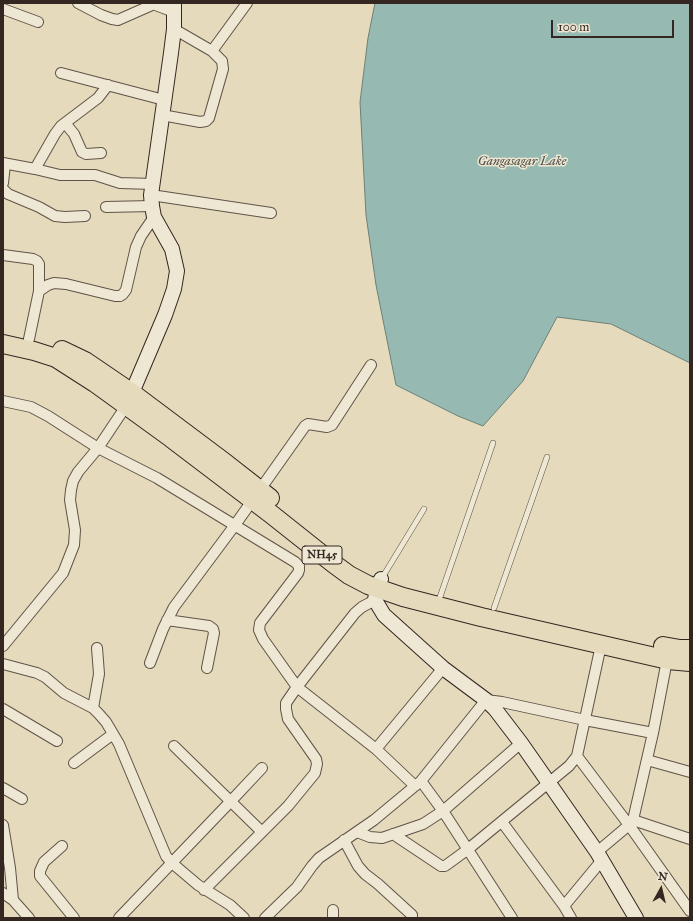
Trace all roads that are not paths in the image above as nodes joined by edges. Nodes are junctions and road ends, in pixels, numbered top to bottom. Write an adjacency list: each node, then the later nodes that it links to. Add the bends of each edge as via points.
1 (78, 3): 3 (street, via 101,15 118,20)
2 (247, 3): 8 (street)
3 (151, 4): 5 (street)
4 (3, 8): 6 (street)
5 (174, 8): 7 (street)
6 (38, 22)
7 (174, 29): 8 (street); 11 (street)
8 (212, 51): 12 (street, via 224,65 209,118 200,122)
9 (61, 74): 10 (street)
10 (108, 85): 11 (street); 13 (street, via 98,98)
11 (164, 100): 12 (street)
12 (162, 115): 19 (street)
13 (65, 123): 14 (street, via 74,134 82,152); 16 (street, via 55,134)
14 (101, 153)
15 (4, 164): 16 (street); 17 (street)
16 (35, 169): 19 (street, via 60,175 95,175 120,183)
17 (3, 183)
18 (3, 189): 22 (street, via 8,194 39,206 55,216)
19 (152, 201): 20 (street); 21 (street); 24 (street, via 123,294 115,296 54,283); 29 (street, via 172,249 177,271 165,315)
20 (106, 207)
21 (271, 213)
22 (86, 216)
23 (3, 255): 24 (street, via 37,261)
24 (39, 291): 26 (street)
25 (3, 334): 26 (highway, NH45)
26 (29, 339): 29 (highway, NH45, via 49,344 85,361)
27 (3, 344): 29 (highway, NH45, via 34,350 56,358)
28 (371, 365): 34 (street, via 332,425 305,426)
29 (129, 399): 32 (street); 34 (highway, NH45, via 172,438)
30 (3, 401): 32 (street, via 31,407)
31 (493, 443): 38 (lane)
32 (98, 448): 36 (street, via 157,478); 42 (street, via 78,472 71,490 74,545 63,573)
33 (547, 457): 39 (lane)
34 (256, 496): 36 (street); 37 (highway, NH45, via 342,571)
35 (424, 509): 37 (lane)
36 (235, 525): 40 (street); 51 (street, via 299,566 298,573 260,622 259,627 263,639)
37 (378, 589): 38 (highway, NH45, via 405,588); 41 (highway, NH45, via 427,604); 50 (street, via 384,615); 51 (street, via 354,613)
38 (440, 597): 39 (highway, NH45)
39 (494, 608): 45 (highway, NH45)
40 (167, 620): 46 (street); 49 (street, via 209,626 213,629)
41 (601, 645): 45 (highway, NH45); 55 (street)
42 (3, 646)
43 (97, 648): 53 (street, via 99,674)
44 (690, 649): 45 (highway, NH45)
45 (668, 653): 47 (highway, NH45); 56 (street)
46 (150, 662)
47 (690, 662)
48 (3, 664): 53 (street, via 37,673 64,693)
49 (207, 668)
50 (444, 668): 52 (street); 61 (street)
51 (297, 687): 61 (street); 76 (street, via 286,703 286,714 318,764 288,806)
52 (486, 700): 55 (street); 59 (street); 67 (street)
53 (93, 708): 57 (street)
54 (3, 709): 58 (street)
55 (585, 720): 56 (street); 62 (street)
56 (653, 733): 63 (street)
57 (113, 734): 64 (street); 84 (street, via 163,850)
58 (57, 741)
59 (521, 744): 68 (street); 72 (street)
60 (174, 746): 71 (street)
61 (376, 749): 67 (street)
62 (577, 756): 68 (street); 74 (street)
63 (647, 760): 66 (street); 74 (street)
64 (74, 763)
65 (262, 768): 71 (street)
66 (690, 772)
67 (418, 784): 72 (street); 77 (street)
68 (549, 784): 73 (street); 83 (street)
69 (3, 788): 70 (street)
70 (22, 799)
71 (231, 802): 76 (street); 84 (street)
72 (443, 811): 78 (street, via 423,824); 82 (street)
73 (502, 822): 82 (street); 89 (street)
74 (631, 823): 79 (street); 83 (street); 88 (street)
75 (3, 825): 87 (street)
76 (262, 832): 85 (street)
77 (357, 832): 78 (street, via 376,839); 80 (street)
78 (393, 834): 82 (street, via 441,866 448,865)
79 (690, 839)
80 (344, 840): 94 (street, via 319,858 297,887); 95 (street, via 358,866 412,915)
81 (62, 846): 91 (street, via 44,862 40,876)
82 (467, 850): 96 (street)
83 (600, 856): 89 (street); 97 (street)
84 (172, 863): 85 (street); 92 (street)
85 (204, 890): 93 (street, via 230,905)
86 (3, 893): 87 (street)
87 (13, 900): 90 (street)
88 (690, 911)
89 (567, 914)
90 (29, 918)
91 (74, 918)
92 (119, 918)
93 (244, 918)
94 (264, 918)
95 (412, 918)
96 (512, 918)
97 (636, 918)

